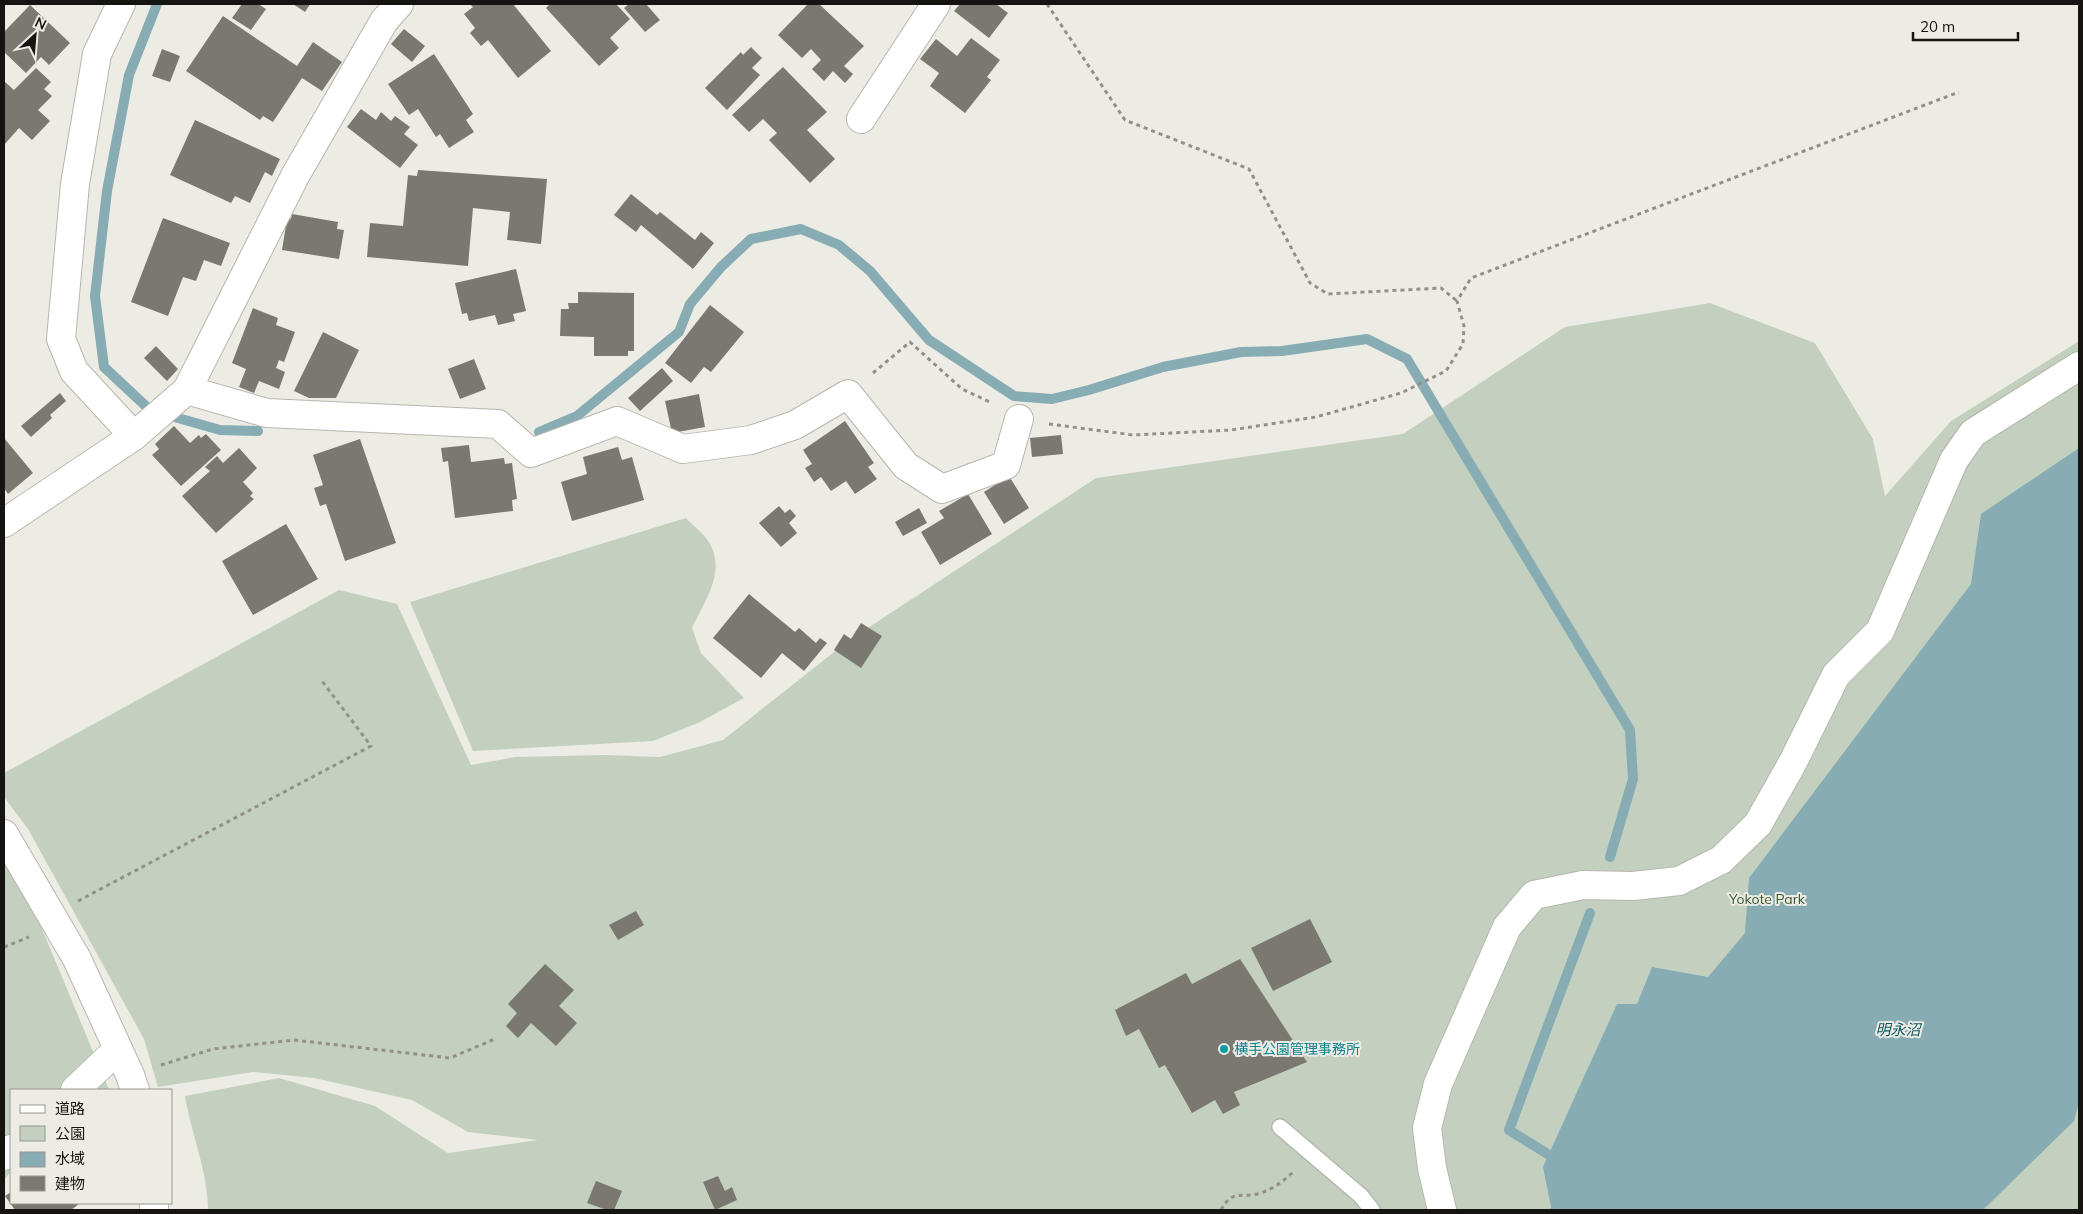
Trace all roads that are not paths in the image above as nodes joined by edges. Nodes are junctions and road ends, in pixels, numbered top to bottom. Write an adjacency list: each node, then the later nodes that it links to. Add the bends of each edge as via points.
1 (121, 4): 8 (street, via 97,54 75,184 62,339 74,371)
2 (399, 4): 6 (street, via 384,21 295,176)
3 (936, 4): 4 (street)
4 (861, 119)
5 (2079, 366): 16 (street, via 1972,433 1954,460 1880,631 1836,675 1758,824 1721,860 1679,881 1633,886 1583,884 1534,895 1508,927 1438,1084 1427,1128)
6 (182, 394): 7 (street, via 267,413 498,424 531,453 617,421 683,449 751,440 794,425 848,394 906,466 942,489 1006,465); 8 (street)
7 (1032, 421)
8 (141, 429): 9 (street)
9 (4, 523)
10 (4, 834): 11 (street, via 77,959)
11 (118, 1050): 12 (street); 13 (street)
12 (132, 1082)
13 (76, 1089)
14 (1280, 1127): 15 (lane, via 1361,1196)
15 (1372, 1210)
16 (1442, 1210)

